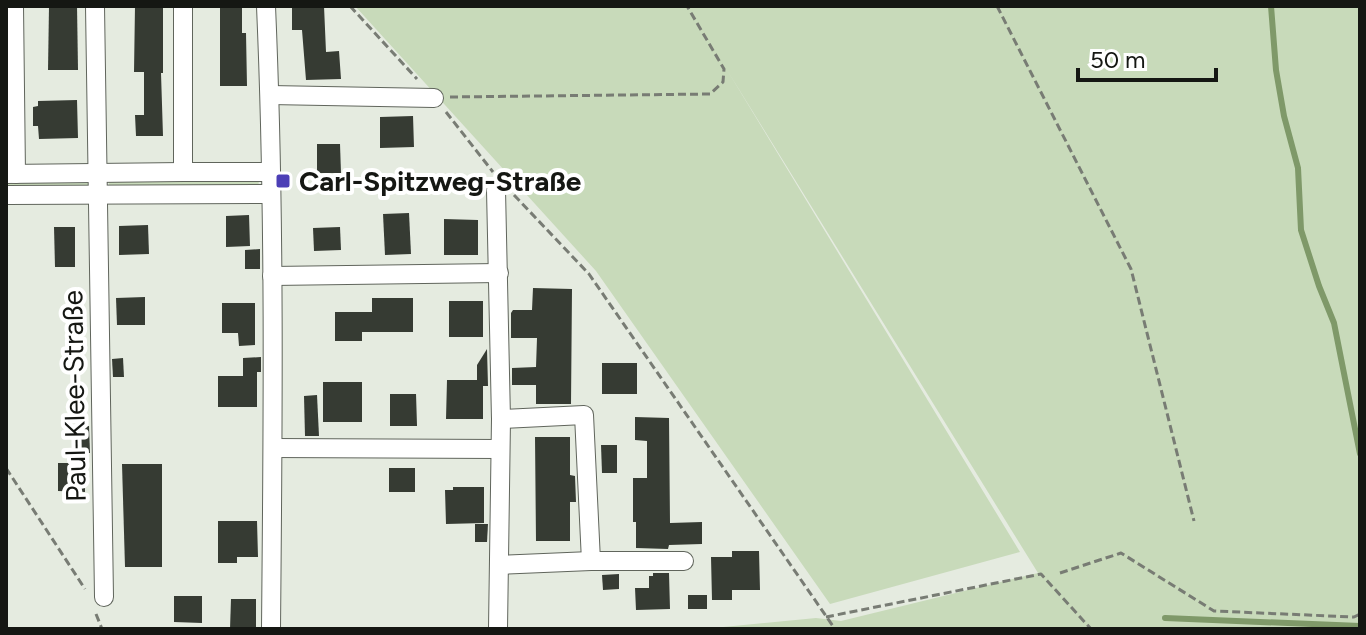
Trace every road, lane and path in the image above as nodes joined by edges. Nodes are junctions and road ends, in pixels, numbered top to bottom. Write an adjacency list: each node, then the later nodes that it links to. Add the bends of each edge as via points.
1 (14, 6): 13 (street)
2 (95, 6): 12 (street, Paul-Klee-Straße)
3 (183, 6): 10 (street)
4 (266, 6): 8 (street)
5 (350, 6): 9 (path)
6 (687, 6): 9 (path, via 724,69 723,82 710,94)
7 (997, 6): 24 (path, via 1131,269)
8 (270, 95): 9 (street); 11 (street)
9 (434, 98): 14 (path)
10 (183, 172): 11 (street); 12 (street)
11 (270, 172): 15 (street)
12 (99, 173): 13 (street); 17 (street, Paul-Klee-Straße)
13 (11, 174)
14 (499, 184): 18 (street); 31 (path, via 589,274)
15 (270, 194): 17 (street); 19 (street)
16 (6, 195): 17 (street)
17 (99, 195): 29 (street, Paul-Klee-Straße)
18 (499, 273): 19 (street); 20 (street)
19 (272, 276): 21 (street)
20 (501, 419): 22 (street); 25 (street, via 584,415)
21 (273, 448): 22 (street); 33 (street)
22 (500, 449): 27 (street)
23 (6, 468): 29 (path)
24 (1194, 521)
25 (591, 561): 26 (street); 27 (street)
26 (684, 561)
27 (499, 565): 34 (street)
28 (1060, 573): 30 (path, via 1121,553 1214,611)
29 (95, 599): 32 (path)
30 (1360, 614)
31 (826, 617): 35 (path); 36 (path, via 1041,574)
32 (102, 629)
33 (271, 629)
34 (498, 629)
35 (835, 629)
36 (1091, 629)

